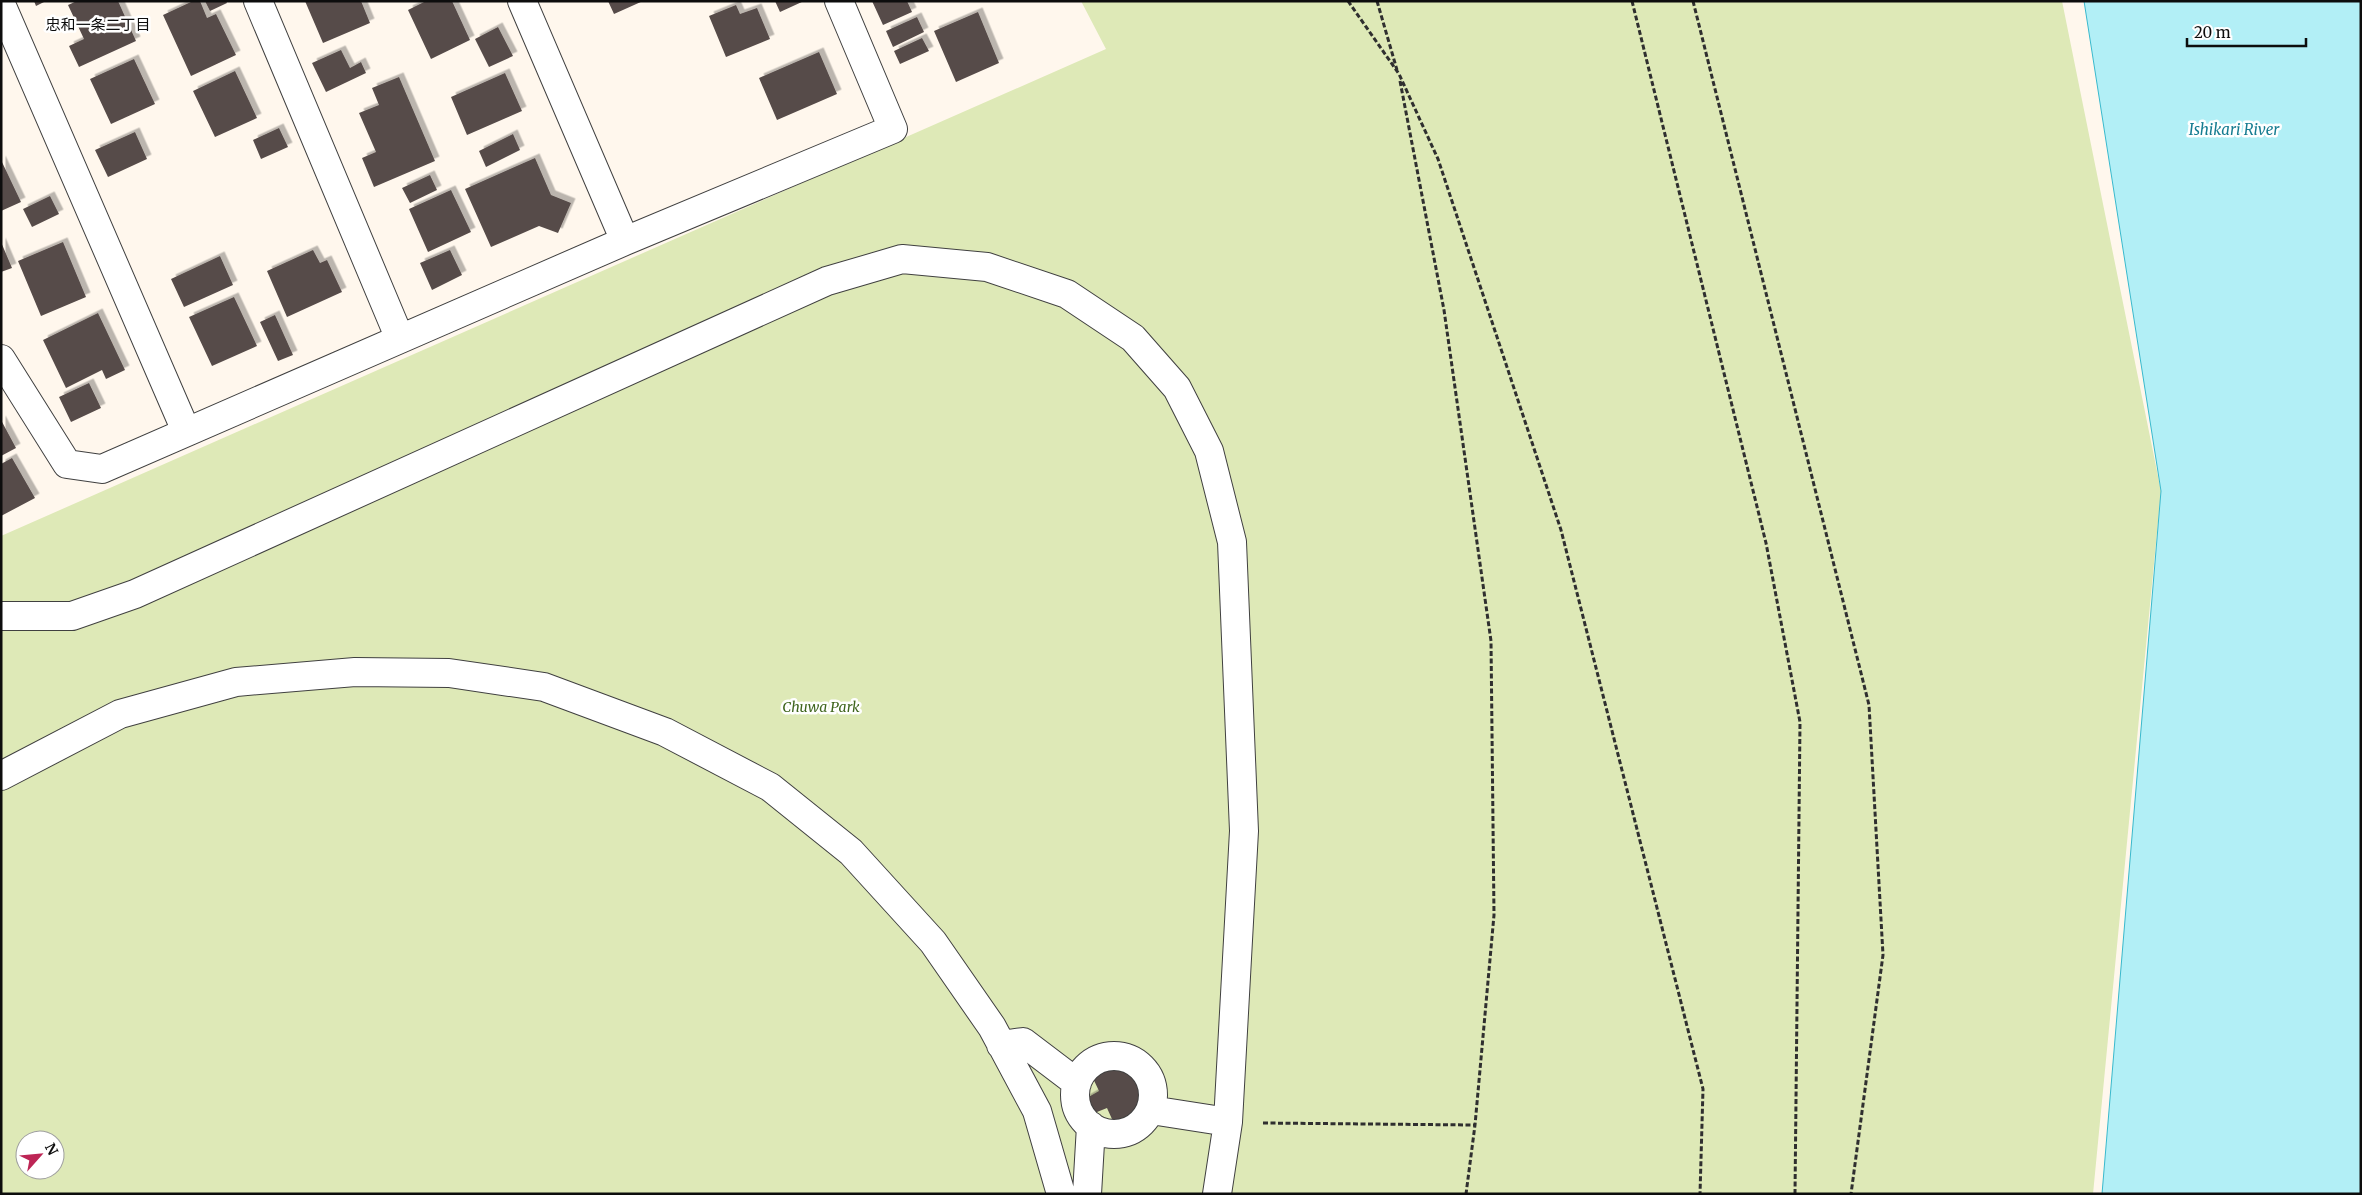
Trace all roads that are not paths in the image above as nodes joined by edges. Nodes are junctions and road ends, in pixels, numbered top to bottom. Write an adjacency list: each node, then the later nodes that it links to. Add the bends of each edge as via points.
1 (258, 1): 6 (street)
2 (522, 1): 5 (street)
3 (838, 1): 5 (street, via 893,129)
4 (1, 4): 8 (street)
5 (625, 241): 6 (street)
6 (400, 339): 8 (street)
7 (1, 359): 8 (street, via 67,464 102,469)
8 (186, 431)
9 (1, 616): 14 (street, via 72,616 135,594 827,281 902,259 987,267 1067,294 1133,338 1177,388 1209,451 1232,542 1244,831)
10 (1, 776): 11 (street, via 120,714 236,682 355,672 449,673 544,687 665,732 770,787 851,852 933,942)
11 (1001, 1045): 12 (street, via 1023,1042); 16 (street, via 1037,1111)
12 (1077, 1083): 13 (street, via 1086,1067 1099,1058 1114,1055 1130,1058 1151,1080 1154,1095); 15 (street, via 1078,1110)
13 (1151, 1110): 14 (street); 15 (street, via 1142,1123 1130,1131 1114,1134)
14 (1228, 1122): 18 (street)
15 (1091, 1126): 17 (street)
16 (1061, 1194)
17 (1086, 1194)
18 (1217, 1194)

